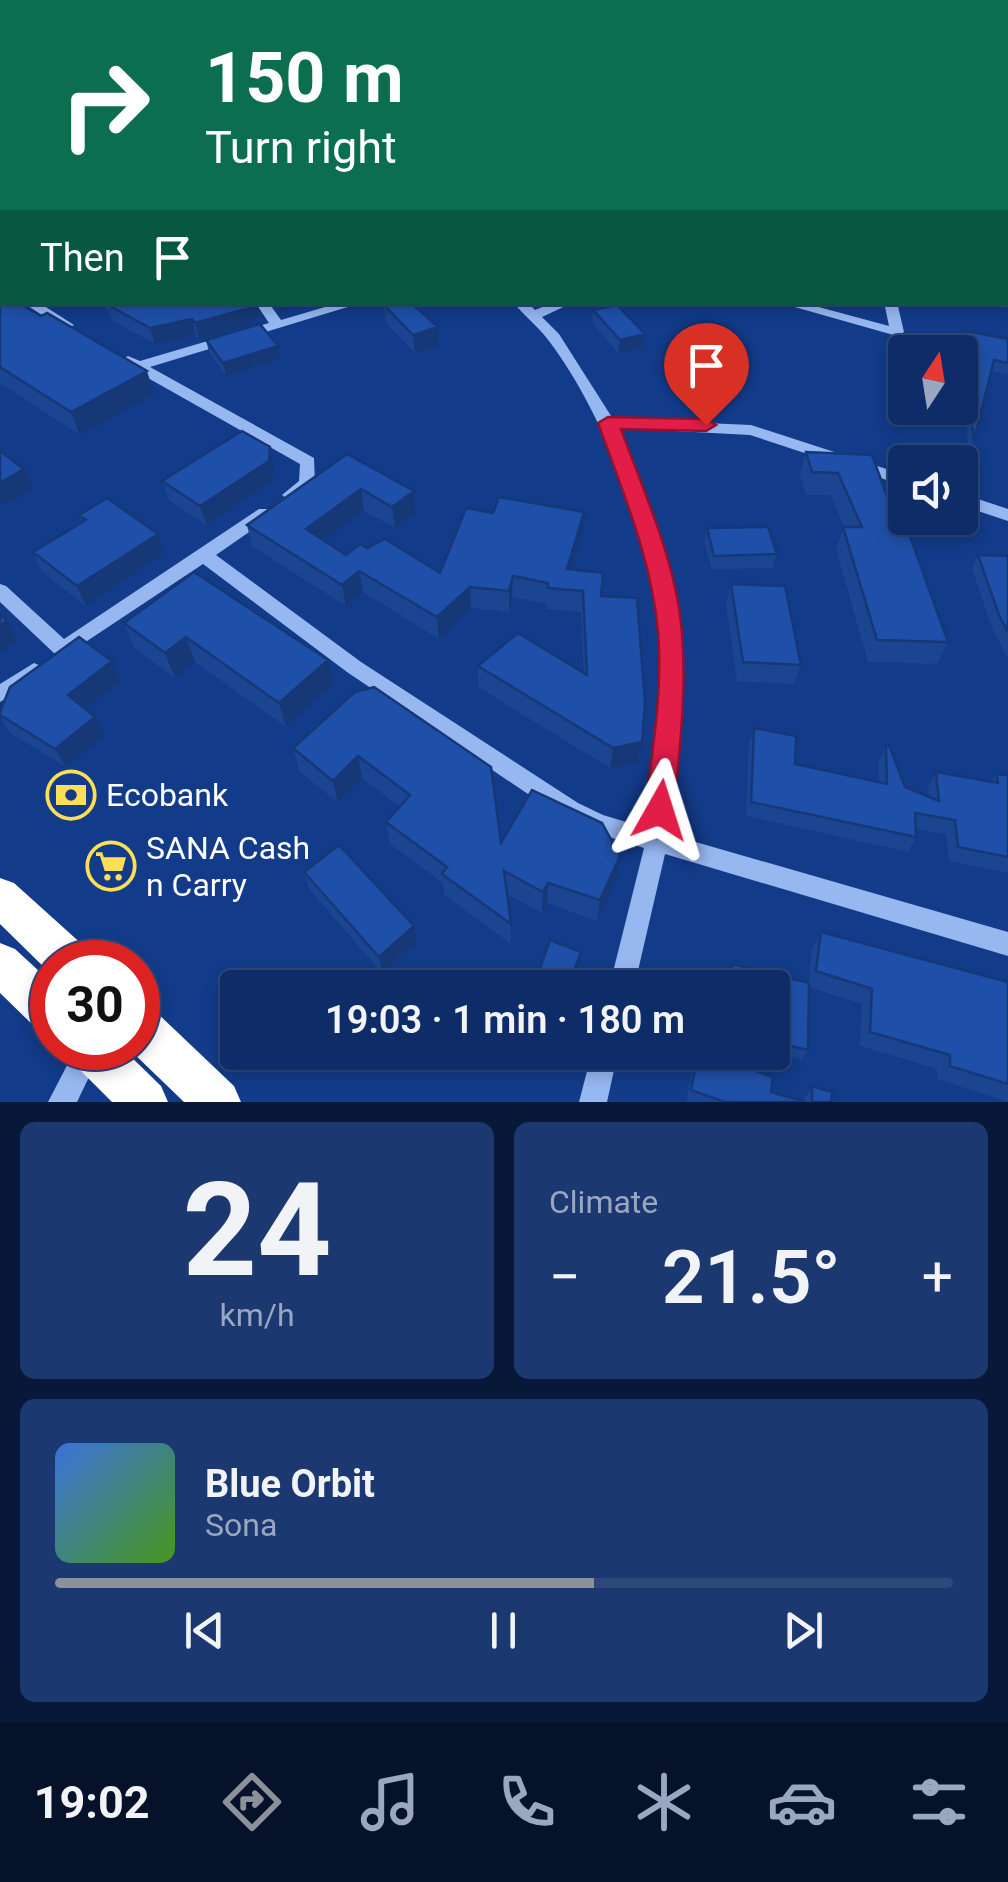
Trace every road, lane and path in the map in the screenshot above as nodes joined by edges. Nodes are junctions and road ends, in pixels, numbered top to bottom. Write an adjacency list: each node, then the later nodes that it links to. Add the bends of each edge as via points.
1 (33, 305): 10 (street)
2 (263, 305): 7 (street)
3 (348, 305): 7 (street)
4 (794, 305): 8 (street)
5 (891, 305): 8 (street)
6 (526, 309): 11 (street, via 554,337)
7 (278, 326): 10 (street)
8 (897, 332): 9 (path)
9 (907, 335)
10 (137, 366): 15 (street, via 308,462 308,483)
11 (608, 423): 12 (street, via 750,430); 19 (street, via 650,537 670,631 670,708)
12 (888, 475)
13 (978, 505): 14 (street)
14 (1008, 515)
15 (204, 555): 17 (street); 19 (street, via 354,668 570,810)
16 (0, 592): 17 (street)
17 (64, 650): 18 (street)
18 (0, 694)
19 (656, 844): 22 (street); 24 (street)
20 (0, 897): 21 (highway)
21 (46, 940)
22 (1008, 944)
23 (0, 964): 25 (highway)
24 (625, 970)
25 (30, 992)
26 (160, 1047): 32 (highway)
27 (79, 1070): 30 (street)
28 (112, 1070): 31 (highway)
29 (601, 1070): 33 (street)
30 (62, 1102)
31 (145, 1102)
32 (218, 1102)
33 (593, 1102)

